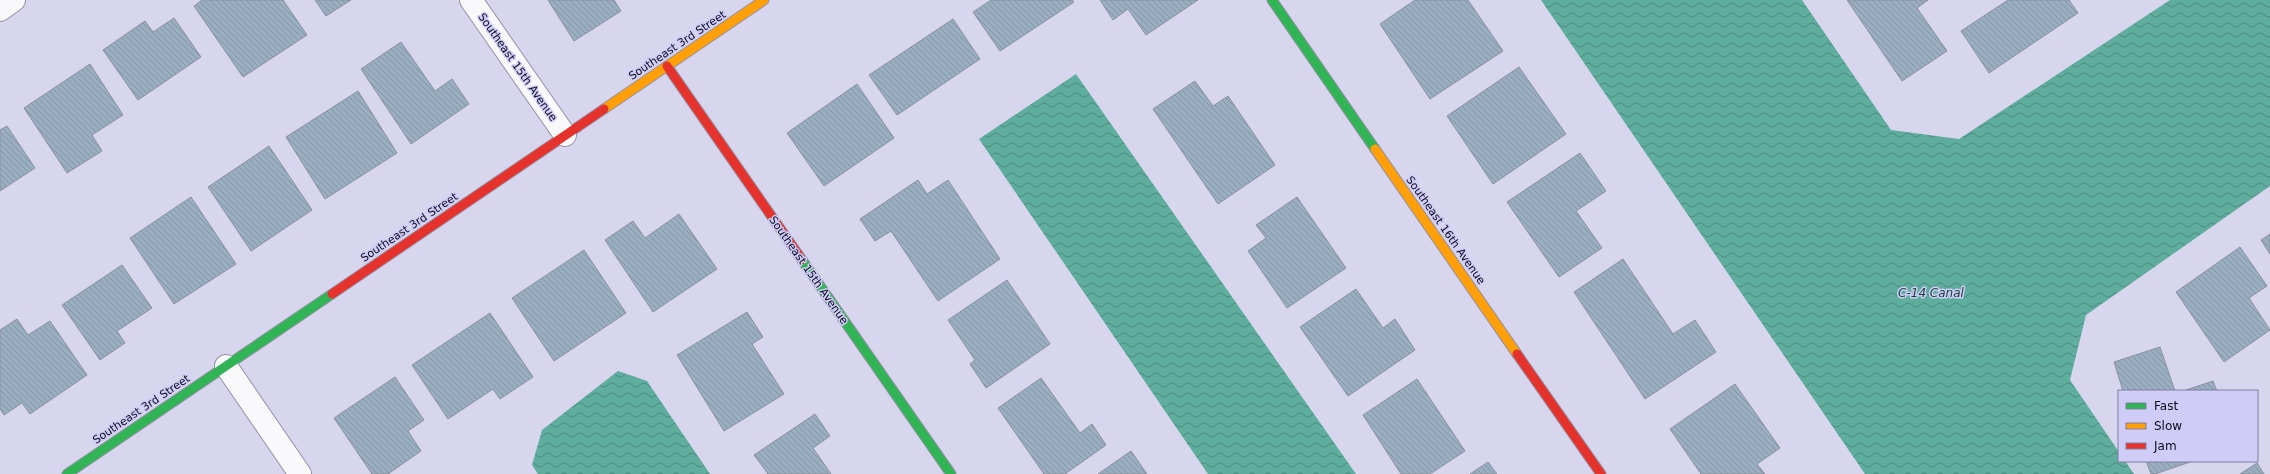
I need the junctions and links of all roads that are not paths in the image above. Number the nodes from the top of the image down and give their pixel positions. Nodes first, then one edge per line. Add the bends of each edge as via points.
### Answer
1 (14, 0) edge
2 (471, 0) edge
3 (764, 0) edge
4 (1272, 0) edge
5 (0, 10) edge
6 (667, 66) junction
7 (565, 135) junction
8 (226, 366) junction
9 (67, 474) edge
10 (300, 474) edge
11 (951, 474) edge
12 (1601, 474) edge

1 - 5 street
2 - 7 street, Southeast 15th Avenue
3 - 6 street, Southeast 3rd Street
4 - 12 street, Southeast 16th Avenue
6 - 7 street, Southeast 3rd Street
6 - 11 street, Southeast 15th Avenue
7 - 8 street, Southeast 3rd Street
8 - 9 street, Southeast 3rd Street
8 - 10 street

